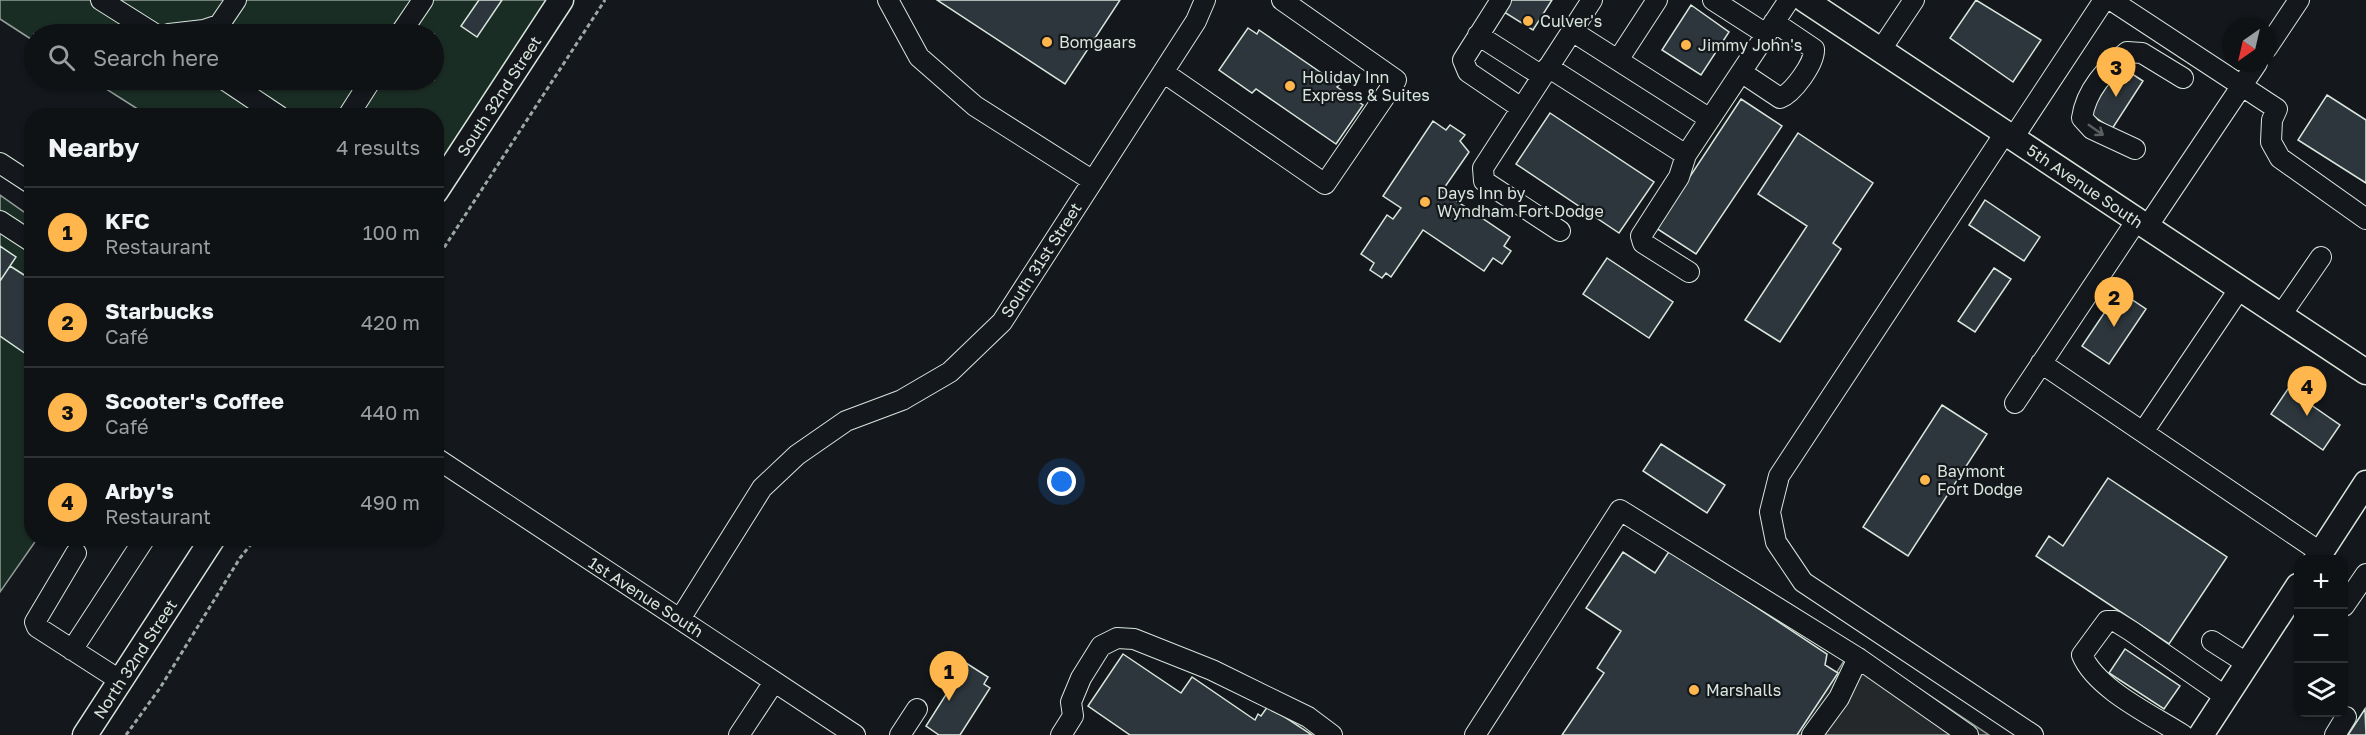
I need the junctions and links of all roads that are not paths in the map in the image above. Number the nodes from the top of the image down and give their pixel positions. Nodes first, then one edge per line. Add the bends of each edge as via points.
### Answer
1 (236, 0) edge
2 (423, 0) edge
3 (561, 0) edge
4 (888, 0) edge
5 (1205, 0) edge
6 (1282, 0) edge
7 (1501, 0) edge
8 (1592, 0) edge
9 (1657, 0) edge
10 (1713, 0) edge
11 (1789, 0) edge
12 (1805, 0) edge
13 (1914, 0) edge
14 (2104, 0) edge
15 (2111, 0) edge
16 (2299, 0) edge
17 (104, 1) edge
18 (140, 24) edge
19 (220, 24) edge
20 (407, 24) edge
21 (1770, 28) junction
22 (1572, 31) junction
23 (2276, 34) edge
24 (1478, 35) junction
25 (1880, 51) junction
26 (1618, 60) junction
27 (1545, 71) junction
28 (1163, 72) junction
29 (1741, 72) junction
30 (2251, 72) edge
31 (2182, 78) dead end
32 (2241, 86) junction
33 (240, 90) edge
34 (365, 90) edge
35 (267, 108) edge
36 (353, 108) edge
37 (1521, 108) junction
38 (1710, 119) junction
39 (2009, 135) junction
40 (2135, 149) dead end
41 (1686, 155) junction
42 (0, 163) edge
43 (24, 179) edge
44 (444, 179) edge
45 (1093, 181) junction
46 (2366, 219) edge
47 (0, 220) edge
48 (2142, 224) junction
49 (1560, 231) dead end
50 (24, 236) edge
51 (2321, 257) dead end
52 (1689, 272) dead end
53 (2240, 288) junction
54 (2281, 315) junction
55 (2041, 363) junction
56 (2366, 372) edge
57 (2015, 402) dead end
58 (2143, 432) junction
59 (444, 463) edge
60 (2366, 483) edge
61 (140, 546) edge
62 (208, 546) edge
63 (76, 553) dead end
64 (2317, 555) edge
65 (2319, 555) edge
66 (2366, 574) edge
67 (2294, 594) edge
68 (2348, 599) edge
69 (680, 619) junction
70 (2212, 641) dead end
71 (72, 650) junction
72 (1858, 658) junction
73 (2248, 664) junction
74 (121, 681) junction
75 (774, 682) junction
76 (2226, 698) junction
77 (917, 709) dead end
78 (2346, 717) dead end
79 (85, 735) edge
80 (740, 735) edge
81 (855, 735) edge
82 (900, 735) edge
83 (1061, 735) edge
84 (1332, 735) edge
85 (1475, 735) edge
86 (1812, 735) edge
87 (1968, 735) edge
88 (2033, 735) edge
89 (2183, 735) edge
90 (2201, 735) edge
91 (2335, 735) edge

1 - 19 street
2 - 20 street
3 - 44 main road, South 32nd Street
4 - 45 street via 919,57 975,106
5 - 28 street, South 31st Street
6 - 28 street via 1396,80 1325,184
7 - 24 street
8 - 22 street
9 - 26 street
10 - 21 street
11 - 21 street
12 - 25 main road, 5th Avenue South
13 - 25 street
14 - 39 street
15 - 32 street
16 - 23 street
17 - 18 street
21 - 29 street
21 - 29 street via 1814,49 1814,57 1789,95 1780,98
22 - 26 street
22 - 27 street
24 - 27 street
24 - 37 street via 1463,60 1468,72
25 - 39 main road, 5th Avenue South
26 - 38 street
27 - 37 street
27 - 41 street
28 - 45 street, South 31st Street
29 - 38 street
30 - 32 street
31 -> 40 street via 2142,52 2127,52 2096,83 2082,118 2101,134
32 - 46 street via 2277,109 2271,142 2280,158
32 - 48 street
33 - 35 street
34 - 36 street
37 - 49 street via 1483,168 1484,181
38 - 41 street
39 - 48 main road, 5th Avenue South
39 - 88 street via 1779,476 1770,512 1776,542 1803,582
41 - 52 street via 1679,177 1641,236 1643,243
42 - 43 street
45 - 69 street, South 31st Street via 1002,322 950,372 902,400 846,421 797,455 762,488
47 - 50 street
48 - 53 main road, 5th Avenue South
48 - 55 street
51 - 54 street
53 - 54 main road, 5th Avenue South
53 - 58 street
54 - 56 main road, 5th Avenue South
55 - 57 street
55 - 58 street
58 - 64 street
59 - 69 street, 1st Avenue South
60 - 65 main road
61 - 71 street
62 - 74 main road, North 32nd Street
63 - 71 street via 35,622
66 - 68 street
67 - 73 main road
69 - 75 street, 1st Avenue South
70 - 73 street
71 - 74 street
72 - 85 street via 1620,510
72 - 86 street via 1839,698
72 - 87 street
73 - 76 main road
74 - 79 main road, North 32nd Street
75 - 80 street
75 - 81 street, 1st Avenue South
76 - 89 street via 2131,631 2115,621 2107,621 2082,655 2085,664 2101,682
76 - 90 main road
77 - 82 street
78 - 91 street
83 - 84 street via 1073,717 1071,702 1081,678 1101,646 1117,638 1134,639 1212,670 1308,717

